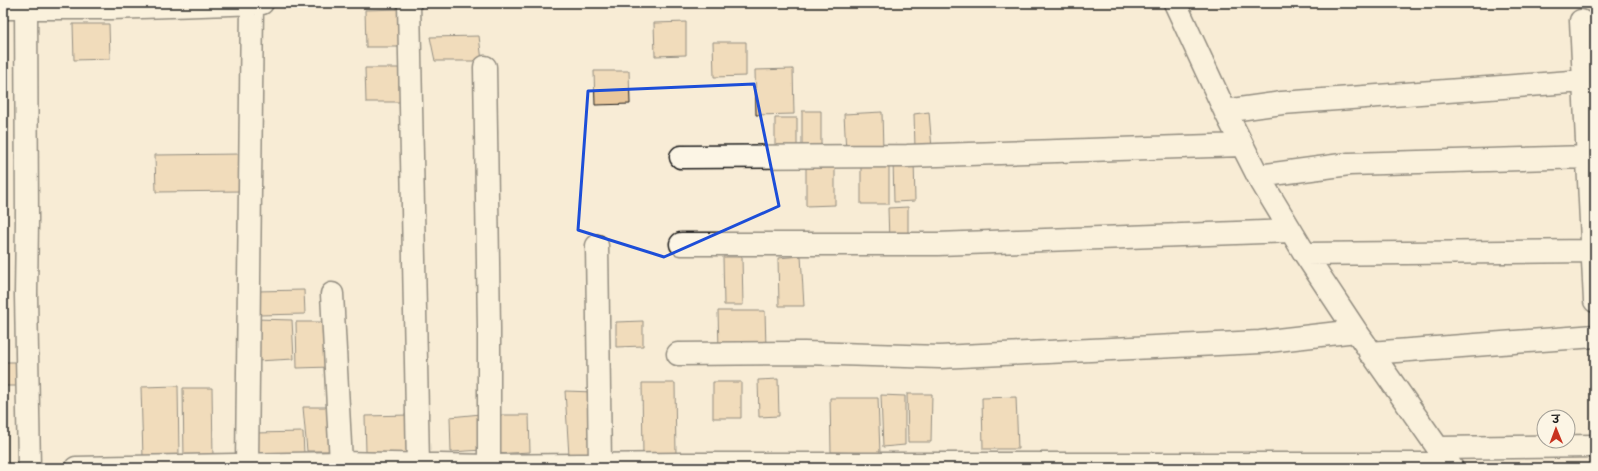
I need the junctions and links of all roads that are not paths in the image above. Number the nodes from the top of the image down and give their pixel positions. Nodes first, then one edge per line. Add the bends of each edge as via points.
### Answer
1 (409, 3) edge
2 (1175, 3) edge
3 (216, 4) edge
4 (257, 4) edge
5 (26, 5) edge
6 (111, 5) edge
7 (3, 8) edge
8 (1581, 20) dead end
9 (485, 67) dead end
10 (1584, 81) junction
11 (1225, 111) junction
12 (1242, 145) junction
13 (681, 157) dead end
14 (1587, 157) junction
15 (1258, 176) junction
16 (1291, 231) junction
17 (681, 244) dead end
18 (597, 246) dead end
19 (1592, 251) junction
20 (1305, 254) junction
21 (332, 294) dead end
22 (1595, 301) edge
23 (1356, 331) junction
24 (1595, 336) edge
25 (1370, 353) junction
26 (678, 354) dead end
27 (1595, 446) edge
28 (1447, 460) edge
29 (341, 463) junction
30 (418, 464) junction
31 (247, 465) junction
32 (600, 465) junction
33 (489, 466) junction
34 (929, 466) edge
35 (29, 468) edge
36 (76, 468) edge

1 - 30 street
2 - 11 street
3 - 4 street
3 - 6 street
4 - 31 street
5 - 6 street
5 - 7 street
5 - 35 street
8 - 10 street
9 - 33 street via 490,328
10 - 11 street via 1282,103
10 - 14 street
11 - 12 street
12 - 13 street via 907,156
12 - 15 street
14 - 15 street via 1349,164
14 - 19 street
15 - 16 street
16 - 17 street via 938,244
16 - 20 street
18 - 32 street
19 - 20 street
19 - 22 street
20 - 23 street
21 - 29 street
23 - 25 street
23 - 26 street via 1260,342 940,357 804,353
24 - 25 street
25 - 28 street
27 - 28 street
28 - 34 street
29 - 30 street
29 - 31 street
30 - 33 street
31 - 36 street
32 - 33 street
32 - 34 street

